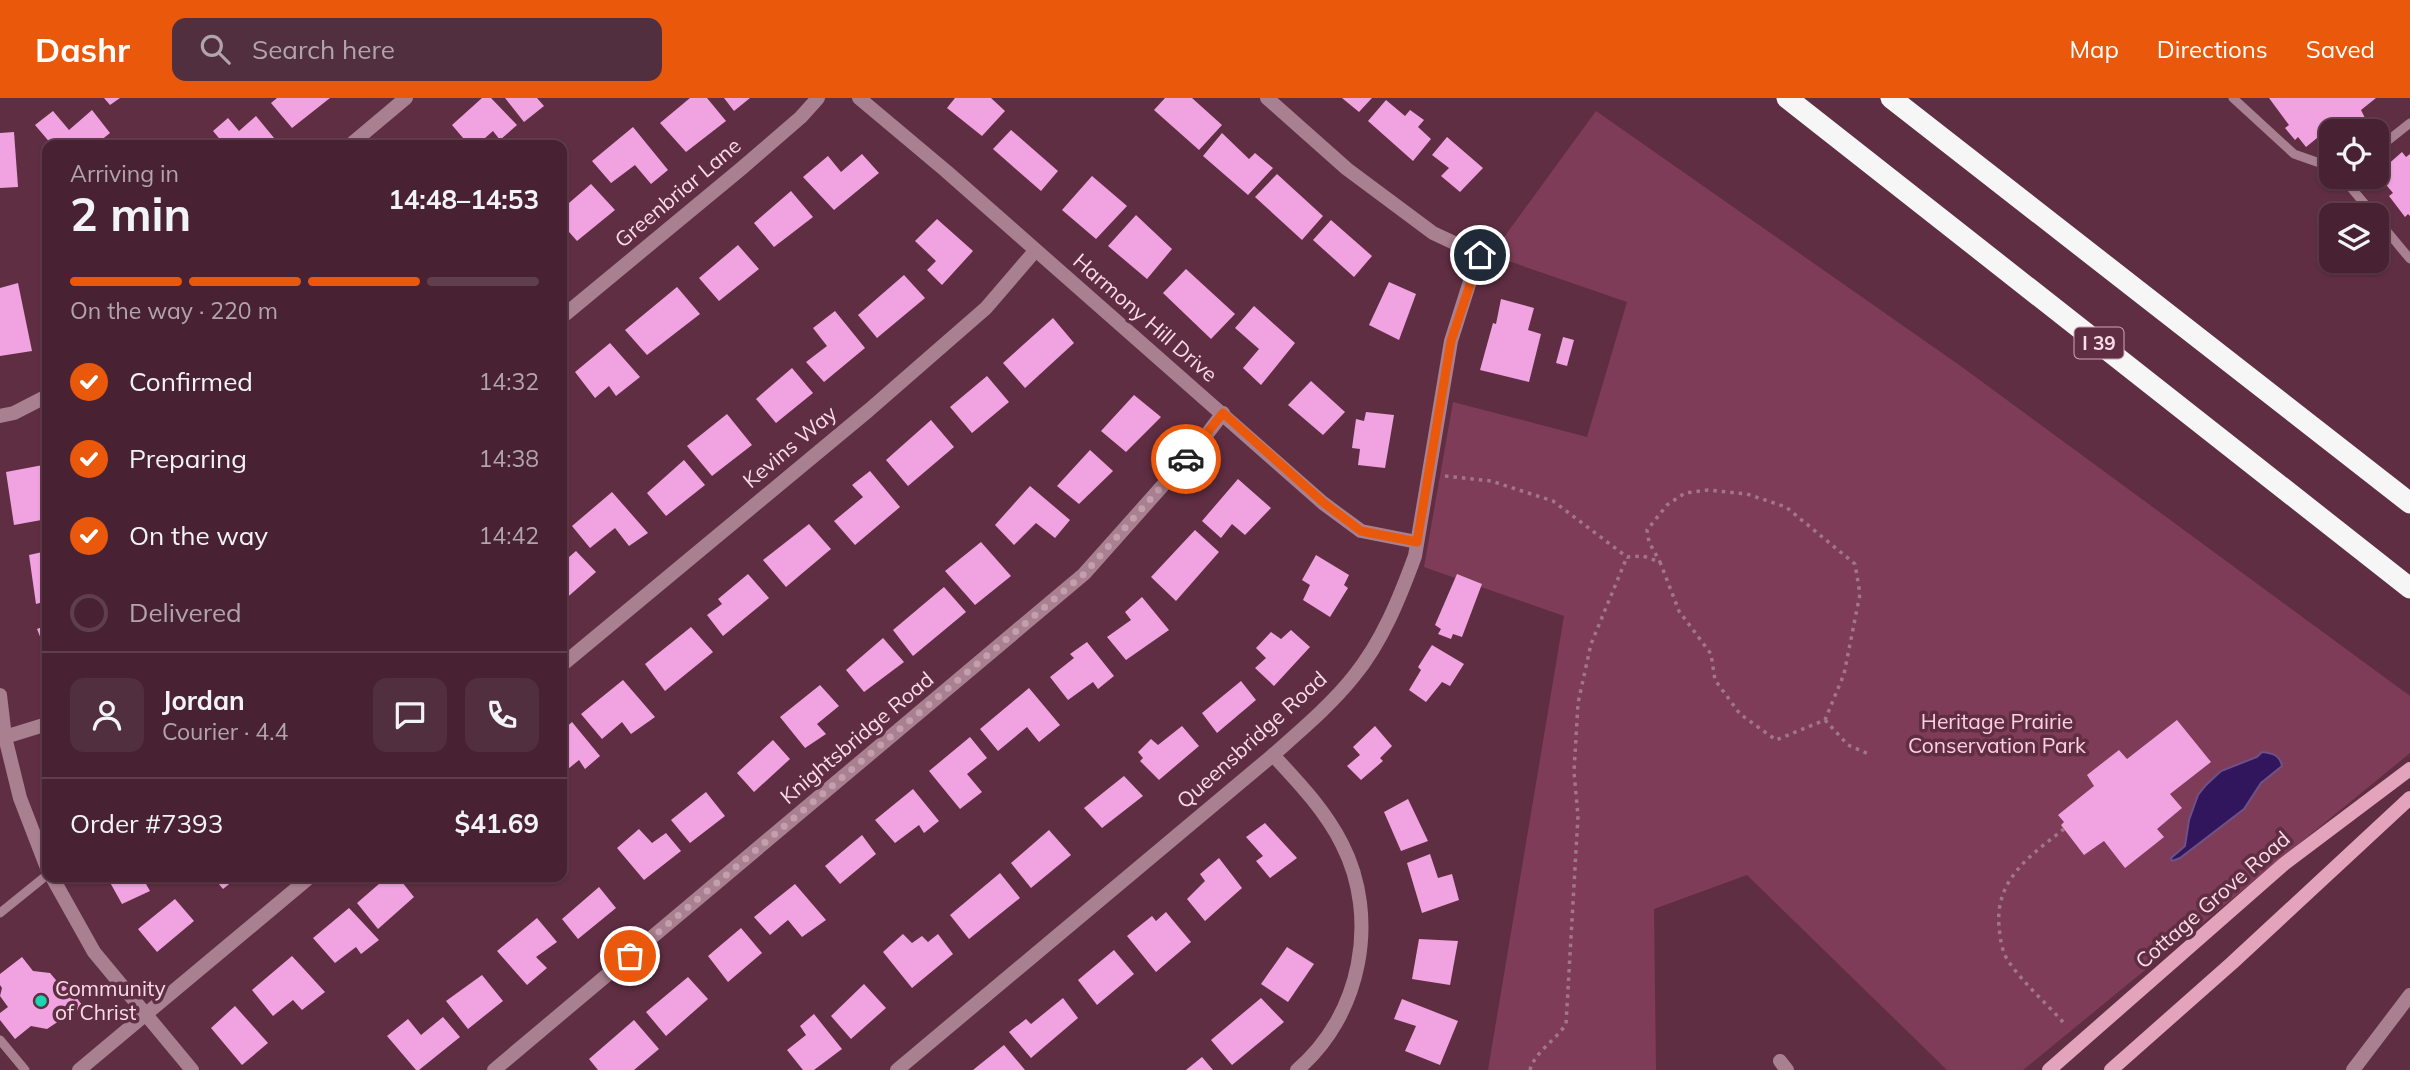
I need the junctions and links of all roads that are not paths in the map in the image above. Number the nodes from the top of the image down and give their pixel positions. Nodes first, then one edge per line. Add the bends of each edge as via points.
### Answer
1 (407, 98) edge
2 (818, 98) edge
3 (859, 98) edge
4 (1266, 98) edge
5 (1787, 98) edge
6 (1891, 98) edge
7 (2233, 98) edge
8 (2410, 123) edge
9 (356, 140) edge
10 (2389, 140) edge
11 (2319, 162) edge
12 (2353, 189) edge
13 (2364, 203) edge
14 (2389, 234) edge
15 (1035, 251) junction
16 (2410, 259) edge
17 (567, 313) edge
18 (42, 399) edge
19 (1223, 413) junction
20 (0, 416) edge
21 (2410, 503) edge
22 (1417, 542) junction
23 (2410, 588) edge
24 (567, 661) edge
25 (0, 695) edge
26 (42, 726) edge
27 (5, 737) junction
28 (1273, 755) junction
29 (2410, 769) edge
30 (2410, 798) edge
31 (42, 855) edge
32 (42, 882) edge
33 (53, 882) edge
34 (304, 882) edge
35 (0, 913) edge
36 (2410, 995) edge
37 (145, 1014) junction
38 (0, 1040) edge
39 (25, 1070) edge
40 (79, 1070) edge
41 (192, 1070) edge
42 (494, 1070) edge
43 (897, 1070) edge
44 (1297, 1070) edge
45 (2049, 1070) edge
46 (2111, 1070) edge
47 (2353, 1070) edge

1 - 9 street
2 - 17 street, Greenbriar Lane via 742,168
3 - 15 street, Harmony Hill Drive
4 - 22 street, Queensbridge Road via 1347,169 1433,233 1482,252 1451,341
5 - 23 highway, I 39
6 - 21 highway
7 - 11 lane via 2294,153
8 - 10 lane
12 - 13 lane
14 - 16 lane
15 - 19 street, Harmony Hill Drive
15 - 24 street, Kevins Way via 986,308
18 - 20 street
19 - 22 street, Harmony Hill Drive via 1361,531
19 - 42 street, Knightsbridge Road via 1084,574
22 - 28 street, Queensbridge Road via 1403,588 1355,675
25 - 27 street
26 - 27 street
27 - 31 street via 20,798
28 - 43 street, Queensbridge Road
28 - 44 street via 1308,793 1343,845 1362,906 1354,982 1337,1022
29 - 45 main road, Cottage Grove Road via 2284,864
30 - 46 main road
32 - 35 lane
33 - 37 street via 94,952
34 - 37 street
36 - 47 street
37 - 40 street
37 - 41 street
38 - 39 lane

